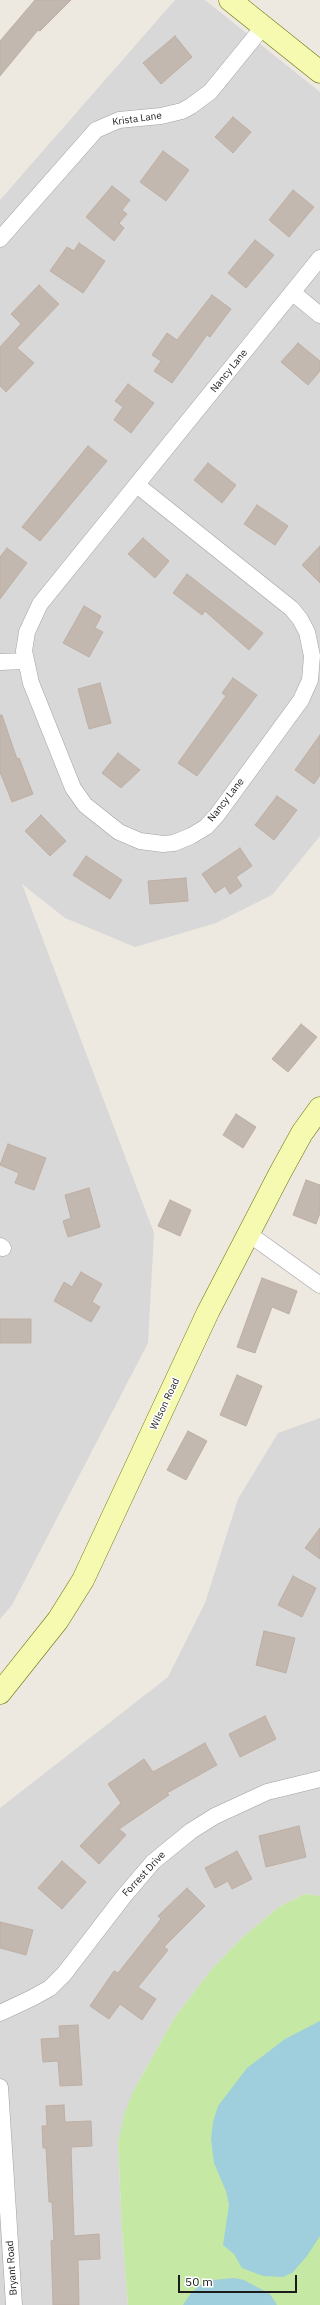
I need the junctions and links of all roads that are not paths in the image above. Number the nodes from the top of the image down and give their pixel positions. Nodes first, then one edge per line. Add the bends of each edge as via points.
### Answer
1 (230, 0) edge
2 (263, 26) junction
3 (320, 72) edge
4 (0, 239) edge
5 (320, 258) edge
6 (292, 292) junction
7 (320, 315) edge
8 (137, 485) junction
9 (25, 661) junction
10 (0, 662) edge
11 (320, 1108) edge
12 (249, 1234) junction
13 (320, 1284) edge
14 (0, 1693) edge
15 (320, 1779) edge
16 (0, 2013) edge
17 (0, 2087) edge
18 (5, 2239) edge
19 (14, 2305) edge

1 - 2 street
2 - 3 street
2 - 4 street, Krista Lane via 201,100 177,112 119,120 96,130
5 - 6 street, Nancy Lane
6 - 7 street
6 - 8 street, Nancy Lane
8 - 9 street, Nancy Lane via 35,612 27,632
8 - 9 street, Nancy Lane via 286,604 300,619 307,632 312,656 310,680 301,700 206,827 192,836 174,842 152,843 129,837 109,826 85,805 73,788 31,683
9 - 10 street
11 - 12 street, Wilson Road via 302,1133
12 - 13 street
12 - 14 street, Wilson Road via 208,1312 83,1580 58,1620
15 - 16 street, Forrest Drive via 267,1792 226,1810 191,1831 153,1862 50,1988
17 - 18 street, Bryant Road
18 - 19 street, Bryant Road

